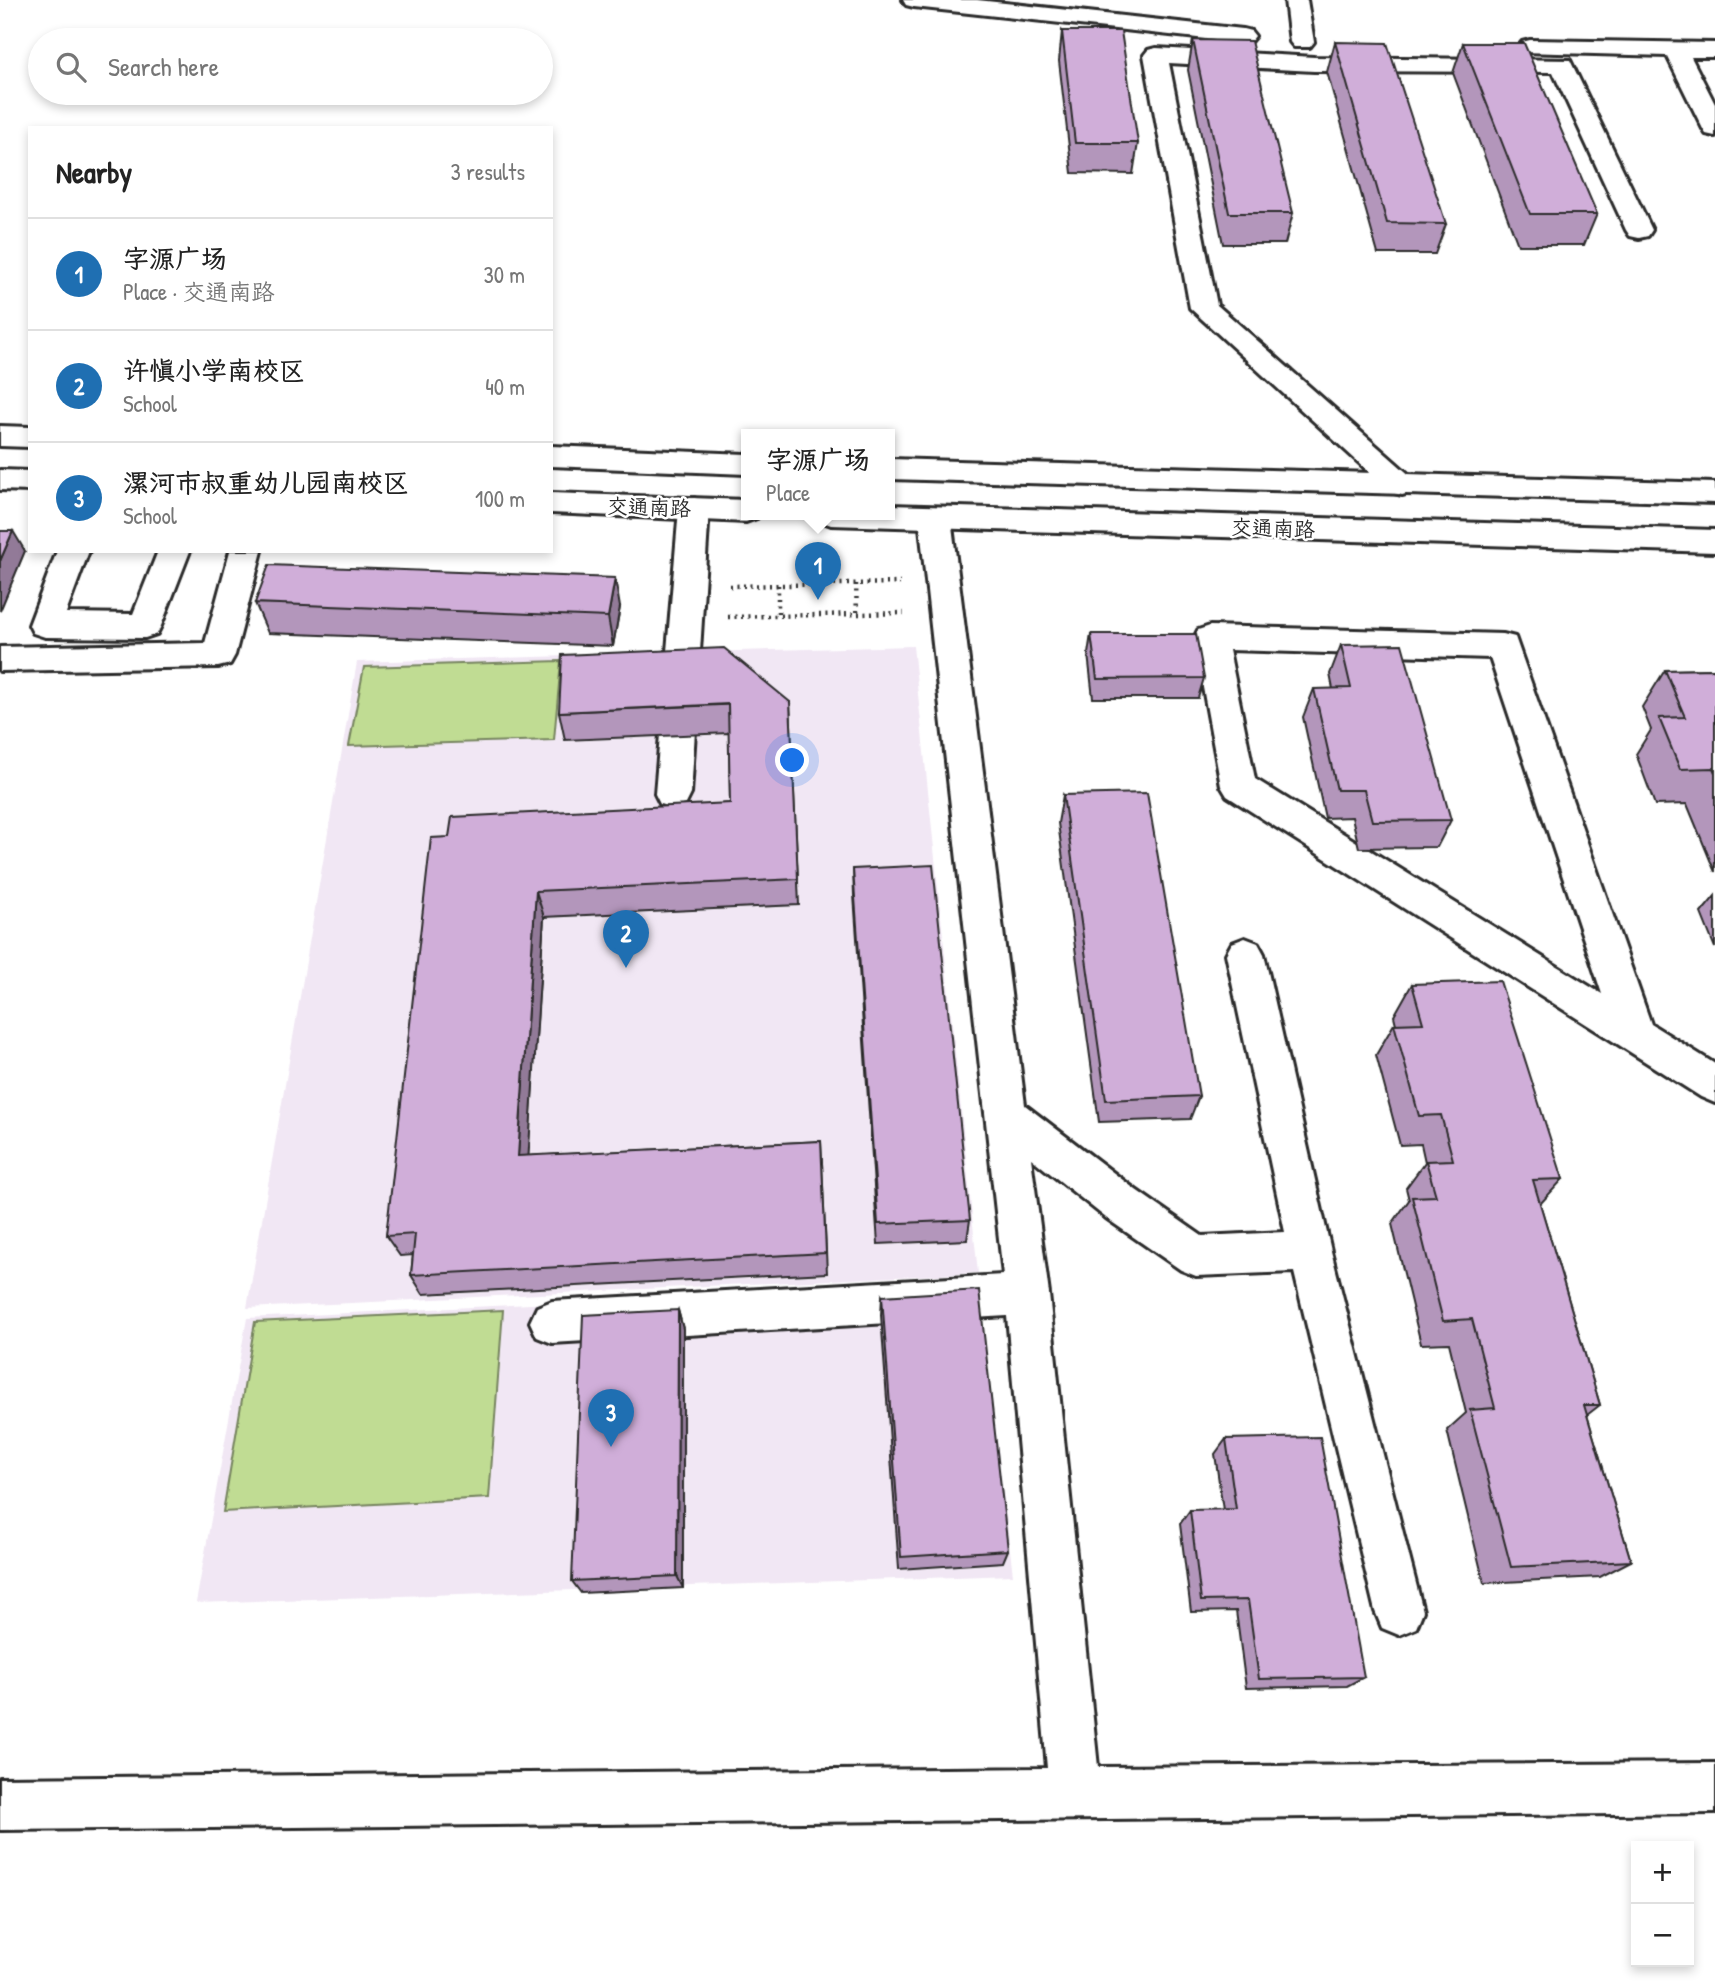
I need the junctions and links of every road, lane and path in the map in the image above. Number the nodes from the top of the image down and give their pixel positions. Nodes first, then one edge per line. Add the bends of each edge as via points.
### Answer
1 (914, 0) edge
2 (1296, 0) edge
3 (1302, 42) junction
4 (1676, 50) junction
5 (1715, 50) edge
6 (1715, 129) edge
7 (1639, 230) dead end
8 (0, 436) edge
9 (28, 438) edge
10 (553, 456) edge
11 (628, 459) junction
12 (741, 464) edge
13 (895, 469) edge
14 (0, 480) edge
15 (28, 481) edge
16 (1402, 485) junction
17 (1715, 493) edge
18 (553, 503) edge
19 (620, 506) junction
20 (694, 509) junction
21 (741, 511) edge
22 (895, 516) edge
23 (936, 518) junction
24 (1715, 541) edge
25 (72, 553) edge
26 (173, 553) edge
27 (245, 553) edge
28 (856, 584) junction
29 (778, 585) junction
30 (945, 597) junction
31 (687, 603) junction
32 (857, 614) junction
33 (778, 616) junction
34 (0, 659) edge
35 (673, 794) dead end
36 (1245, 954) dead end
37 (1635, 1034) junction
38 (1715, 1085) edge
39 (1006, 1114) junction
40 (1310, 1251) junction
41 (1027, 1294) junction
42 (552, 1322) dead end
43 (1399, 1611) dead end
44 (1715, 1788) edge
45 (1075, 1793) junction
46 (0, 1804) edge

1 - 3 street
2 - 3 street
3 - 4 street
4 - 5 street
4 - 6 street
7 - 16 street via 1562,65 1314,64 1156,55 1204,307
8 - 9 street
10 - 11 street
11 - 12 street
11 - 19 street
13 - 16 street
14 - 15 street
16 - 17 street
18 - 19 street, 交通南路
19 - 20 street, 交通南路
20 - 21 street, 交通南路
20 - 31 street
22 - 23 street, 交通南路
23 - 24 street, 交通南路
23 - 30 street
25 - 26 street via 45,625 145,626
27 - 34 street via 218,656
28 - 29 path
28 - 30 path
28 - 32 path
29 - 31 path
29 - 33 path
30 - 32 path
30 - 39 street
31 - 33 path
31 - 35 street
32 - 33 path
36 - 40 street
37 - 37 street via 1238,786 1210,638 1503,646
37 - 38 street
39 - 40 street via 1196,1256
39 - 41 street
40 - 43 street
41 - 42 street
41 - 45 street
44 - 45 street
45 - 46 street

